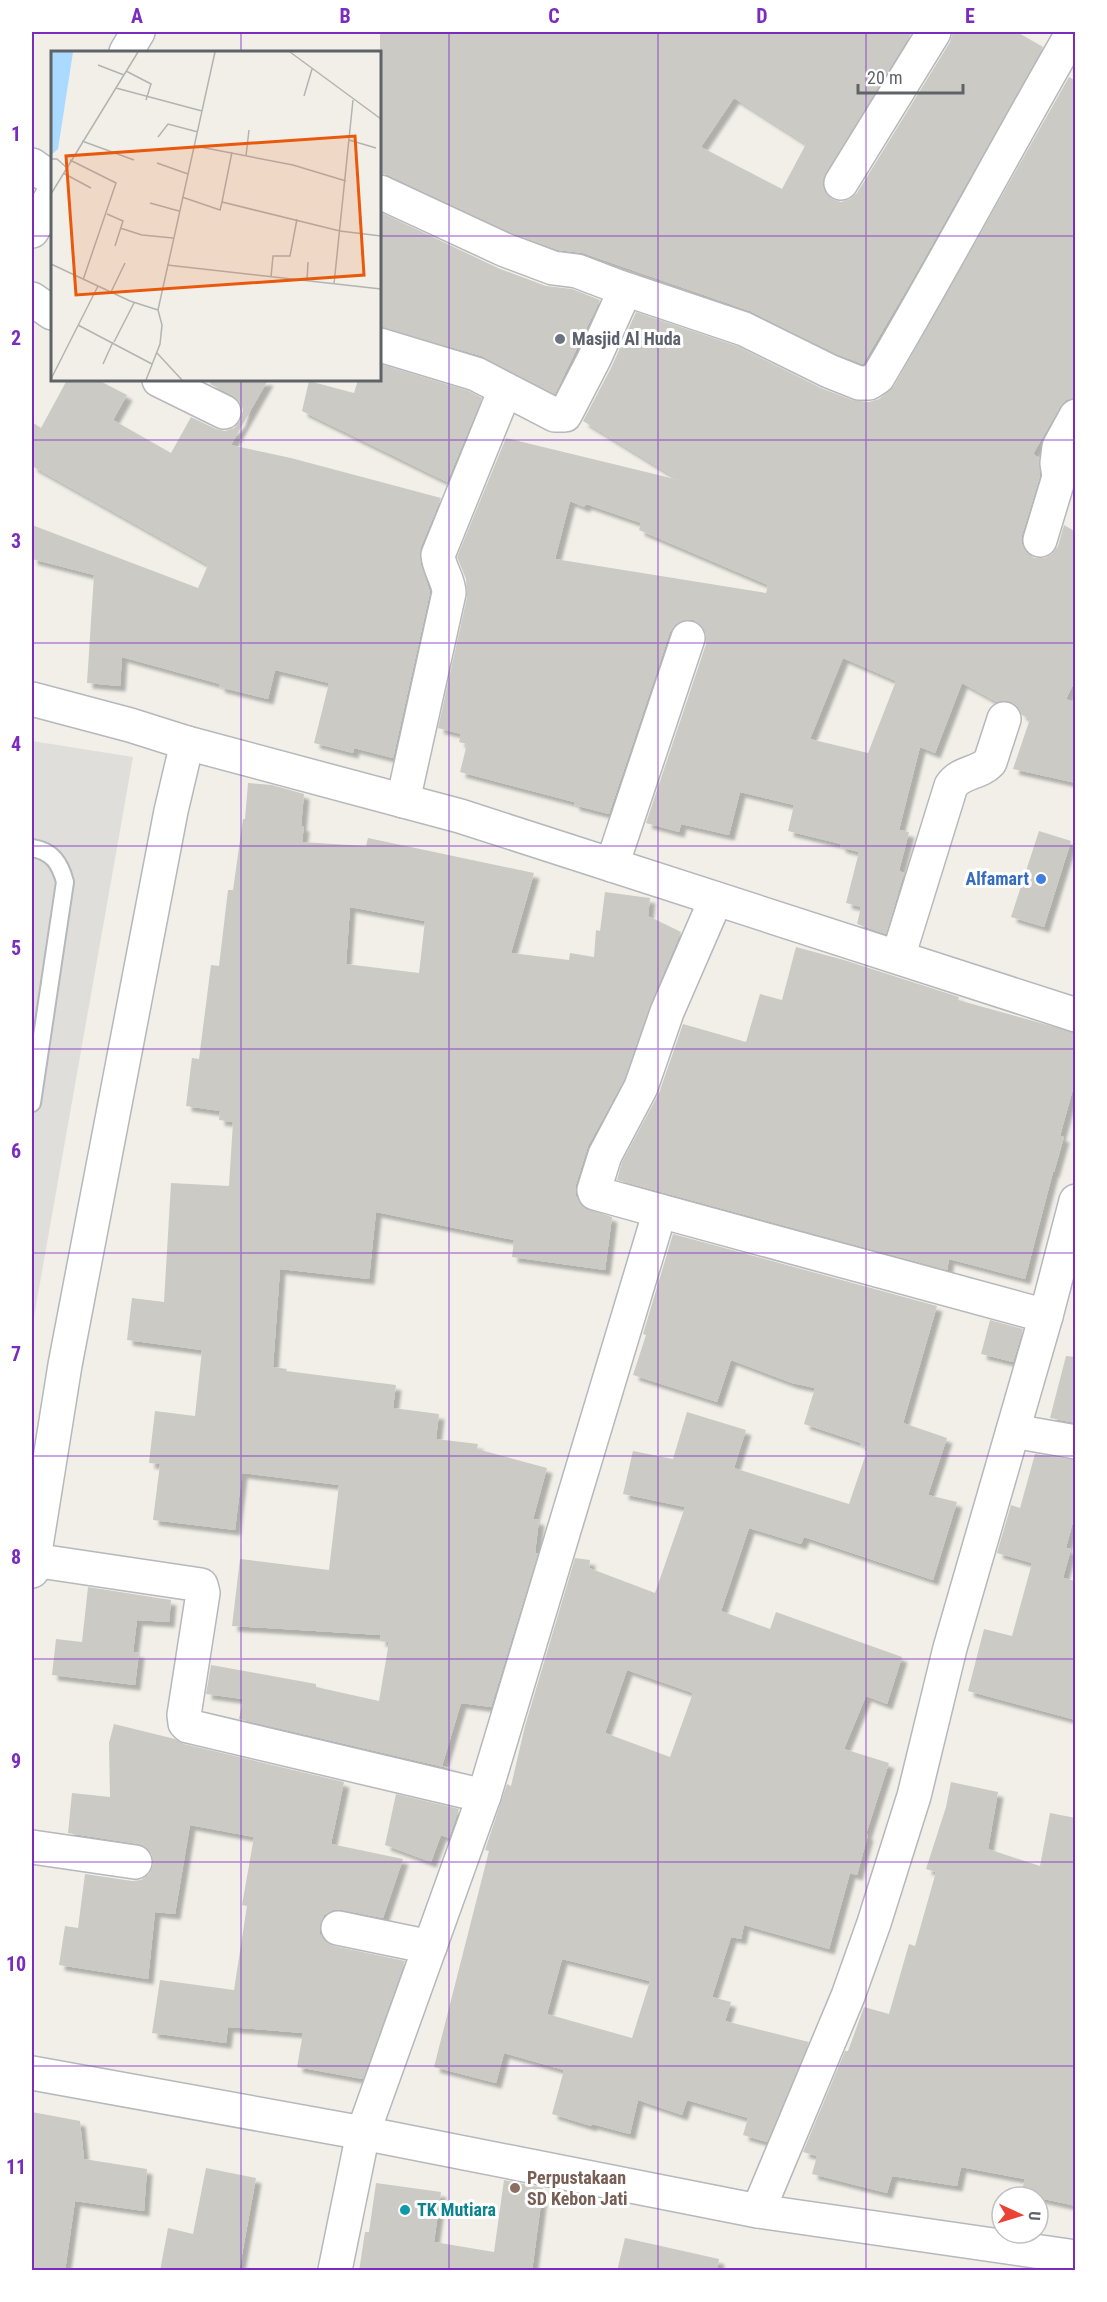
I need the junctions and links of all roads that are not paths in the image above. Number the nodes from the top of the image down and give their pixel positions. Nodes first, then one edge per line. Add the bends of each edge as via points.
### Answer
1 (138, 32) edge
2 (934, 32) edge
3 (1073, 32) edge
4 (127, 51) edge
5 (32, 165) edge
6 (51, 177) edge
7 (841, 183) dead end
8 (381, 192) edge
9 (51, 198) edge
10 (32, 231) edge
11 (625, 290) junction
12 (32, 299) edge
13 (51, 312) edge
14 (381, 345) edge
15 (161, 381) edge
16 (505, 390) junction
17 (224, 412) dead end
18 (1076, 416) edge
19 (1040, 540) dead end
20 (688, 638) dead end
21 (32, 699) edge
22 (1004, 718) dead end
23 (187, 743) junction
24 (403, 801) junction
25 (32, 848) edge
26 (612, 865) junction
27 (716, 899) junction
28 (898, 957) junction
29 (1076, 1015) edge
30 (32, 1103) edge
31 (1076, 1201) edge
32 (660, 1211) junction
33 (1046, 1316) junction
34 (1013, 1431) junction
35 (1076, 1442) edge
36 (32, 1565) edge
37 (484, 1796) junction
38 (32, 1847) edge
39 (135, 1862) dead end
40 (338, 1928) dead end
41 (430, 1947) junction
42 (32, 2073) edge
43 (363, 2133) junction
44 (758, 2211) junction
45 (1076, 2257) edge
46 (1076, 2263) edge
47 (335, 2271) edge
48 (1073, 2271) edge

1 - 4 street
2 - 7 street
3 - 11 street via 878,378 869,383 859,382 744,329
5 - 6 street
8 - 11 street via 505,250 553,268 577,270
9 - 10 street
11 - 16 street via 565,415 555,415
12 - 13 street
14 - 16 street via 476,374
15 - 17 street
16 - 24 street via 438,555 449,593
18 - 19 street via 1059,447 1059,477
20 - 26 street
21 - 23 street
22 - 28 street via 990,762 959,776 951,786
23 - 24 street
23 - 36 street via 65,1365
24 - 26 street
25 - 30 lane via 54,856 65,882
26 - 27 street
27 - 28 street
27 - 32 street via 667,1012 641,1087 605,1155 594,1190
28 - 29 street
31 - 33 street
32 - 33 street
32 - 37 street
33 - 34 street
34 - 35 street
34 - 44 street via 950,1648 914,1796 874,1923 848,1996
36 - 37 street via 201,1585 203,1593 184,1715 188,1726
37 - 41 street
38 - 39 street
40 - 41 street
41 - 43 street
42 - 43 street
43 - 44 street
43 - 47 street
44 - 45 street
46 - 48 street

